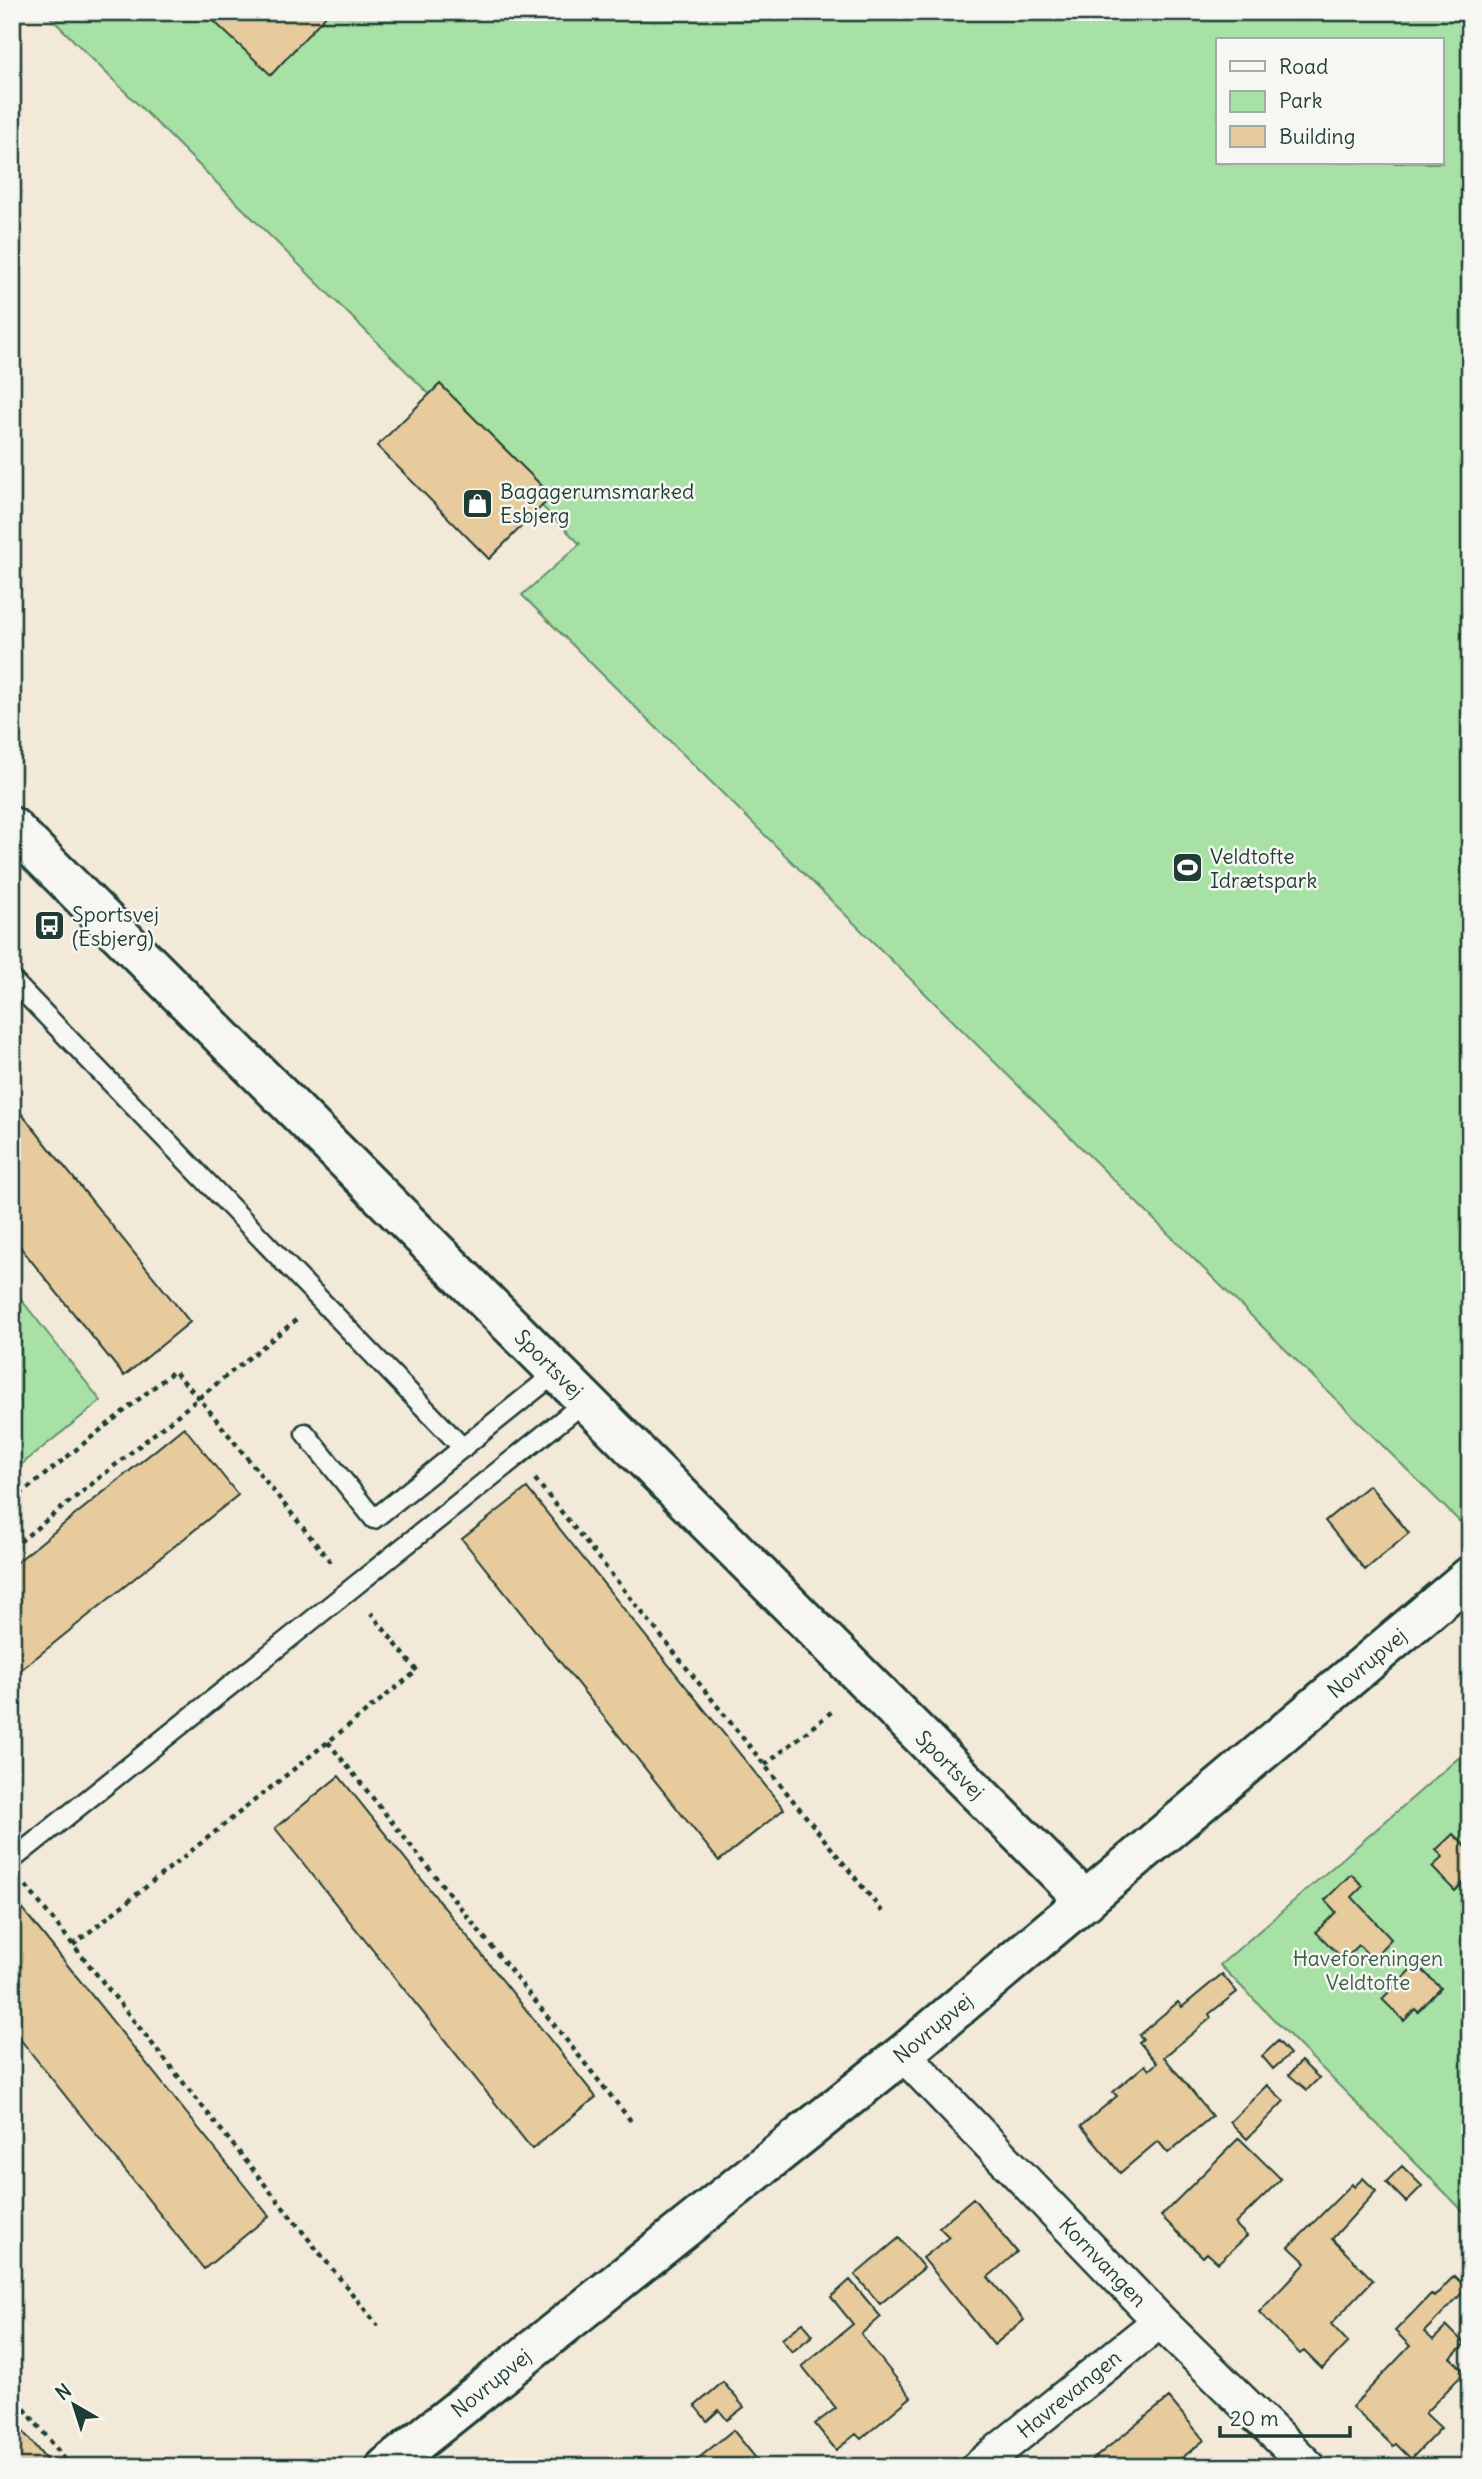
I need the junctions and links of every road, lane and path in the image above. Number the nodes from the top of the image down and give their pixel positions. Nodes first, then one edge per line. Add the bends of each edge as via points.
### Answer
1 (12, 827) edge
2 (12, 980) edge
3 (321, 1300) junction
4 (174, 1371) dead end
5 (557, 1372) junction
6 (586, 1401) junction
7 (305, 1433) dead end
8 (463, 1448) junction
9 (517, 1457) junction
10 (12, 1501) edge
11 (12, 1548) edge
12 (1470, 1576) edge
13 (867, 1682) junction
14 (327, 1742) dead end
15 (765, 1765) junction
16 (12, 1860) edge
17 (20, 1878) dead end
18 (1086, 1901) junction
19 (885, 1915) dead end
20 (903, 2054) junction
21 (631, 2121) dead end
22 (1160, 2321) junction
23 (378, 2326) dead end
24 (12, 2393) edge
25 (71, 2467) edge
26 (386, 2467) edge
27 (978, 2467) edge
28 (1309, 2467) edge

1 - 5 street, Sportsvej
2 - 3 lane
3 - 8 lane
3 - 11 path
4 - 10 path
5 - 6 street, Sportsvej
5 - 8 lane
6 - 9 lane
6 - 13 street, Sportsvej
7 - 8 lane via 374,1519
9 - 15 path
9 - 16 lane
12 - 18 street, Novrupvej
13 - 15 path
13 - 18 street, Sportsvej
14 - 21 path
15 - 19 path
17 - 23 path
18 - 20 street, Novrupvej
20 - 22 street, Kornvangen
20 - 26 street, Novrupvej
22 - 27 street, Havrevangen
22 - 28 street, Kornvangen
24 - 25 path

